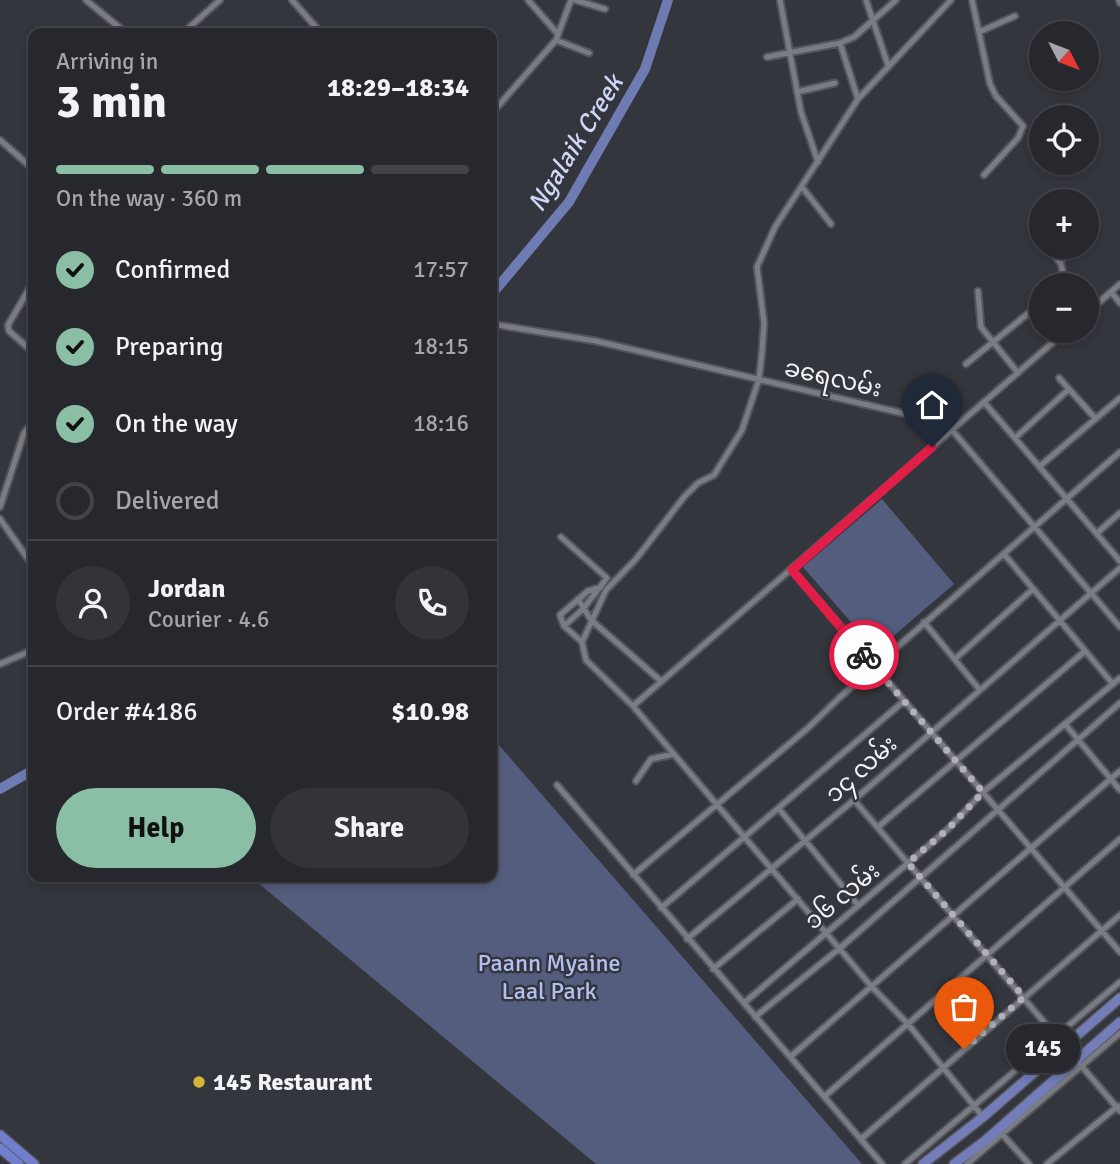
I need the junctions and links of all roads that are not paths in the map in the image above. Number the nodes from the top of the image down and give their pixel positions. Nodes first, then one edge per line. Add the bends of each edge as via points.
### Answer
1 (86, 0) edge
2 (220, 0) edge
3 (292, 0) edge
4 (528, 0) edge
5 (573, 0) edge
6 (780, 0) edge
7 (866, 0) edge
8 (896, 0) edge
9 (951, 0) edge
10 (972, 0) edge
11 (605, 9) dead end
12 (1015, 16) dead end
13 (873, 22) junction
14 (118, 28) edge
15 (189, 28) edge
16 (317, 28) edge
17 (979, 32) junction
18 (557, 37) junction
19 (840, 43) junction
20 (791, 52) junction
21 (589, 53) dead end
22 (767, 57) dead end
23 (888, 65) junction
24 (835, 83) dead end
25 (797, 92) junction
26 (858, 99) junction
27 (497, 107) edge
28 (0, 140) edge
29 (818, 162) junction
30 (28, 165) edge
31 (984, 175) dead end
32 (802, 187) junction
33 (831, 225) dead end
34 (1058, 259) edge
35 (1062, 259) edge
36 (1060, 262) junction
37 (1061, 273) edge
38 (1120, 284) edge
39 (28, 291) edge
40 (978, 291) dead end
41 (1111, 292) junction
42 (1099, 302) edge
43 (1120, 303) edge
44 (1029, 313) edge
45 (497, 325) edge
46 (993, 342) junction
47 (1052, 343) edge
48 (28, 348) edge
49 (966, 364) dead end
50 (1018, 373) junction
51 (1059, 378) dead end
52 (759, 379) junction
53 (1069, 389) junction
54 (1120, 398) edge
55 (984, 402) junction
56 (1096, 419) junction
57 (28, 430) edge
58 (952, 430) junction
59 (1015, 438) junction
60 (1120, 453) edge
61 (1040, 466) junction
62 (1068, 499) junction
63 (0, 507) edge
64 (1120, 513) edge
65 (0, 519) edge
66 (1035, 528) junction
67 (1097, 533) junction
68 (561, 537) dead end
69 (1004, 554) junction
70 (28, 559) edge
71 (1120, 561) edge
72 (1120, 568) edge
73 (792, 570) junction
74 (604, 589) junction
75 (1033, 589) junction
76 (1091, 592) junction
77 (578, 599) junction
78 (583, 609) junction
79 (591, 620) junction
80 (1059, 620) junction
81 (924, 622) junction
82 (564, 626) junction
83 (1120, 627) edge
84 (582, 642) junction
85 (1085, 651) junction
86 (28, 652) edge
87 (955, 659) junction
88 (0, 664) edge
89 (874, 667) junction
90 (1120, 678) edge
91 (661, 681) junction
92 (1113, 684) junction
93 (979, 689) junction
94 (904, 701) junction
95 (1120, 703) edge
96 (632, 705) junction
97 (1065, 724) junction
98 (930, 731) junction
99 (1078, 739) junction
100 (674, 754) junction
101 (956, 761) junction
102 (1120, 771) edge
103 (1111, 779) junction
104 (636, 781) dead end
105 (556, 785) dead end
106 (1120, 790) edge
107 (983, 792) junction
108 (854, 800) junction
109 (718, 804) junction
110 (998, 809) junction
111 (780, 810) junction
112 (878, 827) junction
113 (746, 837) junction
114 (1120, 839) edge
115 (804, 841) junction
116 (1030, 847) junction
117 (908, 863) junction
118 (772, 867) junction
119 (633, 875) junction
120 (920, 878) junction
121 (1064, 887) junction
122 (798, 899) junction
123 (858, 905) junction
124 (661, 908) junction
125 (1120, 915) edge
126 (953, 917) junction
127 (1101, 930) junction
128 (827, 932) junction
129 (687, 939) junction
130 (840, 948) junction
131 (1120, 952) edge
132 (988, 956) junction
133 (713, 969) junction
134 (1120, 982) edge
135 (872, 987) junction
136 (1024, 997) junction
137 (1120, 998) edge
138 (744, 1003) junction
139 (755, 1017) junction
140 (1120, 1022) edge
141 (908, 1024) junction
142 (1120, 1033) edge
143 (1057, 1035) junction
144 (1066, 1045) junction
145 (790, 1057) junction
146 (1081, 1062) junction
147 (944, 1066) junction
148 (825, 1096) junction
149 (974, 1105) junction
150 (1119, 1107) edge
151 (983, 1117) junction
152 (1000, 1132) junction
153 (0, 1135) edge
154 (861, 1139) junction
155 (0, 1148) edge
156 (19, 1164) edge
157 (34, 1164) edge
158 (882, 1164) edge
159 (905, 1164) edge
160 (923, 1164) edge
161 (954, 1164) edge
162 (967, 1164) edge
163 (1029, 1164) edge
164 (1046, 1164) edge

1 - 14 street
2 - 15 street
3 - 16 street
4 - 18 street
5 - 11 street
5 - 18 street
6 - 20 street
7 - 13 street
8 - 13 street
9 - 23 street
10 - 17 street
12 - 17 street
13 - 19 street
13 - 23 street
17 - 31 street via 990,84 1023,126 1018,138
18 - 21 street
18 - 27 street
19 - 20 street
19 - 26 street
20 - 22 street
20 - 25 street
23 - 26 street
24 - 25 street
25 - 29 street
26 - 29 street
28 - 30 street
29 - 32 street
32 - 33 street
32 - 52 street via 764,246 757,267 764,323
34 - 36 street
35 - 36 street
36 - 37 street
38 - 41 street
39 - 48 street via 8,325
40 - 46 street via 981,327
41 - 42 street
41 - 43 street
44 - 46 street
45 - 52 street, ခရေလမ်း via 596,341
46 - 49 street
46 - 50 street
47 - 50 street
50 - 55 street
51 - 53 street
52 - 58 street, ခရေလမ်း via 933,419
52 - 74 street via 743,430 714,475 684,497 636,559
53 - 56 street
53 - 59 street
54 - 56 street
55 - 58 street
55 - 59 street
56 - 61 street
57 - 63 street
58 - 66 street, ခရေလမ်း
58 - 73 street
59 - 61 street
60 - 62 street
61 - 62 street
62 - 66 street
62 - 67 street
64 - 67 street
65 - 70 street
66 - 69 street
66 - 76 street, ခရေလမ်း
67 - 71 street
68 - 74 street via 606,576
69 - 75 street
69 - 81 street
72 - 76 street, ၁၄ လမ်း
73 - 89 street
73 - 91 street
74 - 77 street
74 - 78 street
74 - 79 street
75 - 80 street
75 - 87 street
76 - 80 street, ၁၄ လမ်း
76 - 83 street, ခရေလမ်း
77 - 78 street
77 - 82 street via 560,615
78 - 79 street
78 - 82 street
79 - 84 street
79 - 91 street
80 - 85 street
80 - 93 street, ၁၄ လမ်း
81 - 87 street
81 - 89 street
82 - 84 street
84 - 96 street via 586,660
85 - 92 street
85 - 101 street
86 - 88 street
87 - 93 street
89 - 94 street
89 - 109 street
90 - 92 street, ၁၆ လမ်း
91 - 96 street
92 - 97 street, ၁၆ လမ်း
93 - 98 street, ၁၄ လမ်း
94 - 98 street
94 - 111 street
95 - 99 street
96 - 100 street
97 - 99 street
97 - 107 street, ၁၆ လမ်း
98 - 101 street
98 - 108 street, ၁၄ လမ်း
99 - 103 street
99 - 110 street
100 - 104 street via 651,759
100 - 109 street
101 - 107 street
101 - 112 street
102 - 103 street
103 - 106 street
103 - 116 street
105 - 119 street
107 - 110 street
107 - 117 street, ၁၆ လမ်း
108 - 112 street
108 - 115 street, ၁၄ လမ်း
109 - 113 street
109 - 119 street
110 - 116 street
110 - 120 street
111 - 113 street
111 - 115 street
112 - 117 street
113 - 118 street
113 - 124 street
114 - 121 street
115 - 118 street, ၁၄ လမ်း
115 - 123 street
116 - 121 street
116 - 126 street
117 - 120 street
117 - 123 street, ၁၆ လမ်း
118 - 122 street
118 - 129 street, ၁၄ လမ်း
119 - 124 street
120 - 126 street
120 - 130 street
121 - 127 street
121 - 132 street
122 - 128 street
122 - 133 street
123 - 128 street, ၁၆ လမ်း
124 - 129 street
125 - 127 street
126 - 132 street
126 - 135 street
127 - 131 street
127 - 136 street
128 - 130 street
128 - 138 street, ၁၆ လမ်း
129 - 133 street
130 - 135 street
130 - 139 street
132 - 136 street
132 - 141 street
133 - 138 street
134 - 143 street
135 - 141 street
135 - 145 street
136 - 143 street
136 - 147 street
137 - 144 main road
138 - 139 street
139 - 145 street
140 - 146 main road
141 - 147 street
141 - 148 street
142 - 146 street
143 - 144 street
143 - 149 street
144 - 146 street
144 - 151 main road
145 - 148 street
146 - 150 street
146 - 152 main road
147 - 149 street
147 - 154 street
148 - 154 street
149 - 151 street
149 - 159 street
150 - 164 street
151 - 160 main road
152 - 161 main road
152 - 162 street
152 - 163 street
153 - 157 highway
154 - 158 street
155 - 156 highway

